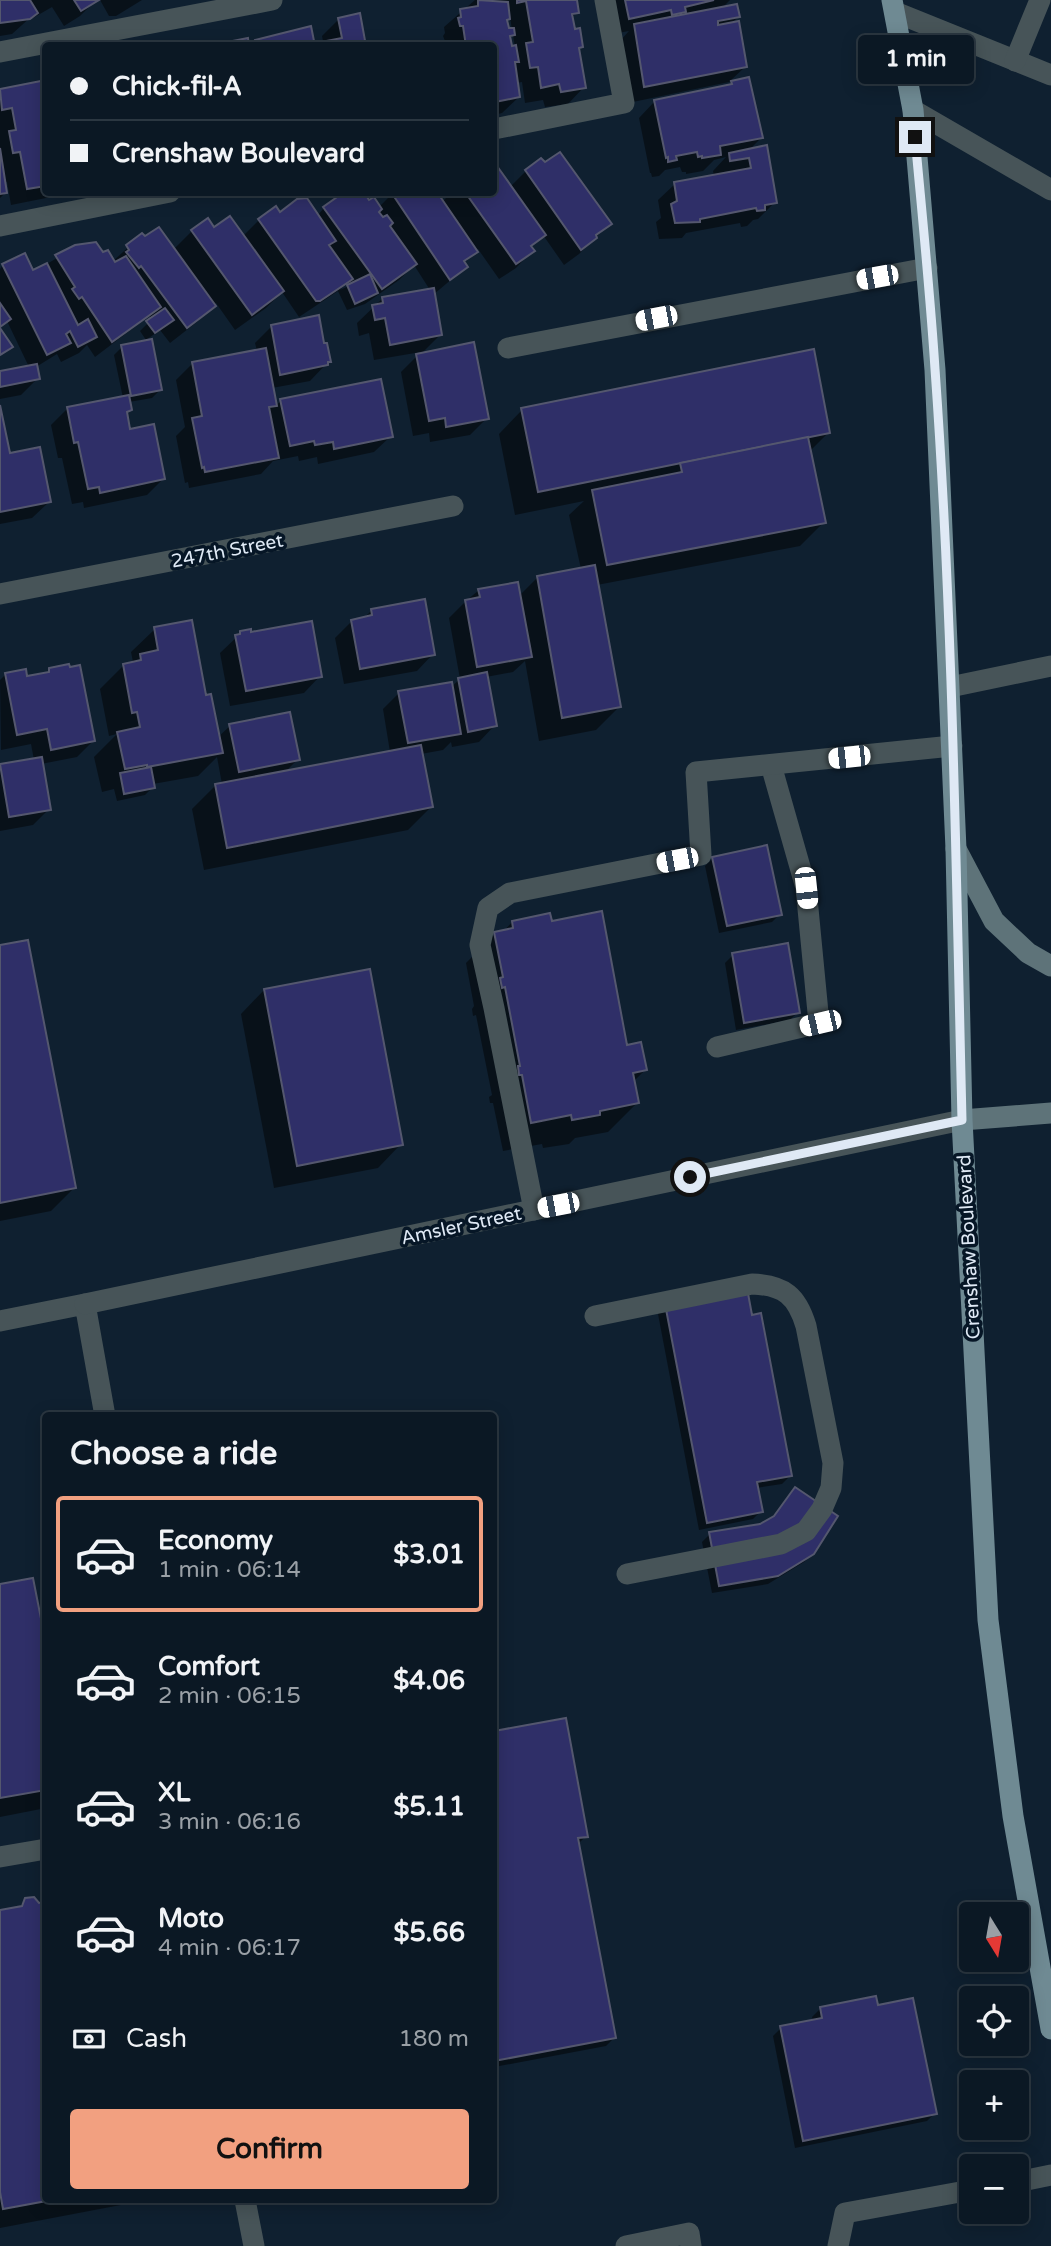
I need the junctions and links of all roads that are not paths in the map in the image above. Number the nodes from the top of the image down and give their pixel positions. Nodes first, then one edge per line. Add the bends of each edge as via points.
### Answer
1 (272, 0) edge
2 (605, 0) edge
3 (1040, 0) edge
4 (893, 6) edge
5 (52, 42) edge
6 (42, 44) edge
7 (0, 52) edge
8 (1015, 61) junction
9 (1051, 75) edge
10 (913, 110) junction
11 (497, 128) edge
12 (1051, 190) edge
13 (150, 196) edge
14 (0, 226) edge
15 (927, 268) junction
16 (508, 348) dead end
17 (453, 506) dead end
18 (0, 594) edge
19 (1051, 666) edge
20 (950, 687) junction
21 (952, 746) junction
22 (771, 765) junction
23 (957, 849) junction
24 (1051, 966) edge
25 (717, 1047) dead end
26 (1051, 1113) edge
27 (962, 1120) junction
28 (534, 1210) junction
29 (85, 1304) junction
30 (595, 1316) dead end
31 (0, 1321) edge
32 (104, 1412) edge
33 (627, 1574) dead end
34 (42, 1850) edge
35 (0, 1857) edge
36 (1051, 2029) edge
37 (1051, 2175) edge
38 (1029, 2180) edge
39 (959, 2192) edge
40 (246, 2203) edge
41 (690, 2240) edge
42 (254, 2246) edge
43 (626, 2246) edge
44 (838, 2246) edge

1 - 5 street
2 - 11 street via 624,103
3 - 8 street
4 - 8 street
4 - 10 main road, Crenshaw Boulevard
6 - 7 street
8 - 9 street
10 - 12 street
10 - 15 main road, Crenshaw Boulevard
13 - 14 street
15 - 16 street
15 - 20 main road, Crenshaw Boulevard
17 - 18 street, 247th Street
19 - 20 street
20 - 21 main road, Crenshaw Boulevard
21 - 22 street
21 - 23 main road, Crenshaw Boulevard
22 - 25 street via 806,888 820,1023
22 - 28 street via 696,772 701,855 510,893 488,908 480,945
23 - 24 main road via 994,921 1028,953
23 - 27 main road, Crenshaw Boulevard
26 - 27 main road
27 - 28 street, Amsler Street
27 - 36 main road, Crenshaw Boulevard via 988,1620 1013,1816
28 - 29 street, Amsler Street
29 - 31 street, Amsler Street
29 - 32 street
30 - 33 street via 752,1284 785,1291 800,1306 806,1326 833,1463 831,1488 806,1531 781,1544 749,1552
34 - 35 street
37 - 38 street
39 - 44 street via 845,2213
40 - 42 street
41 - 43 street

